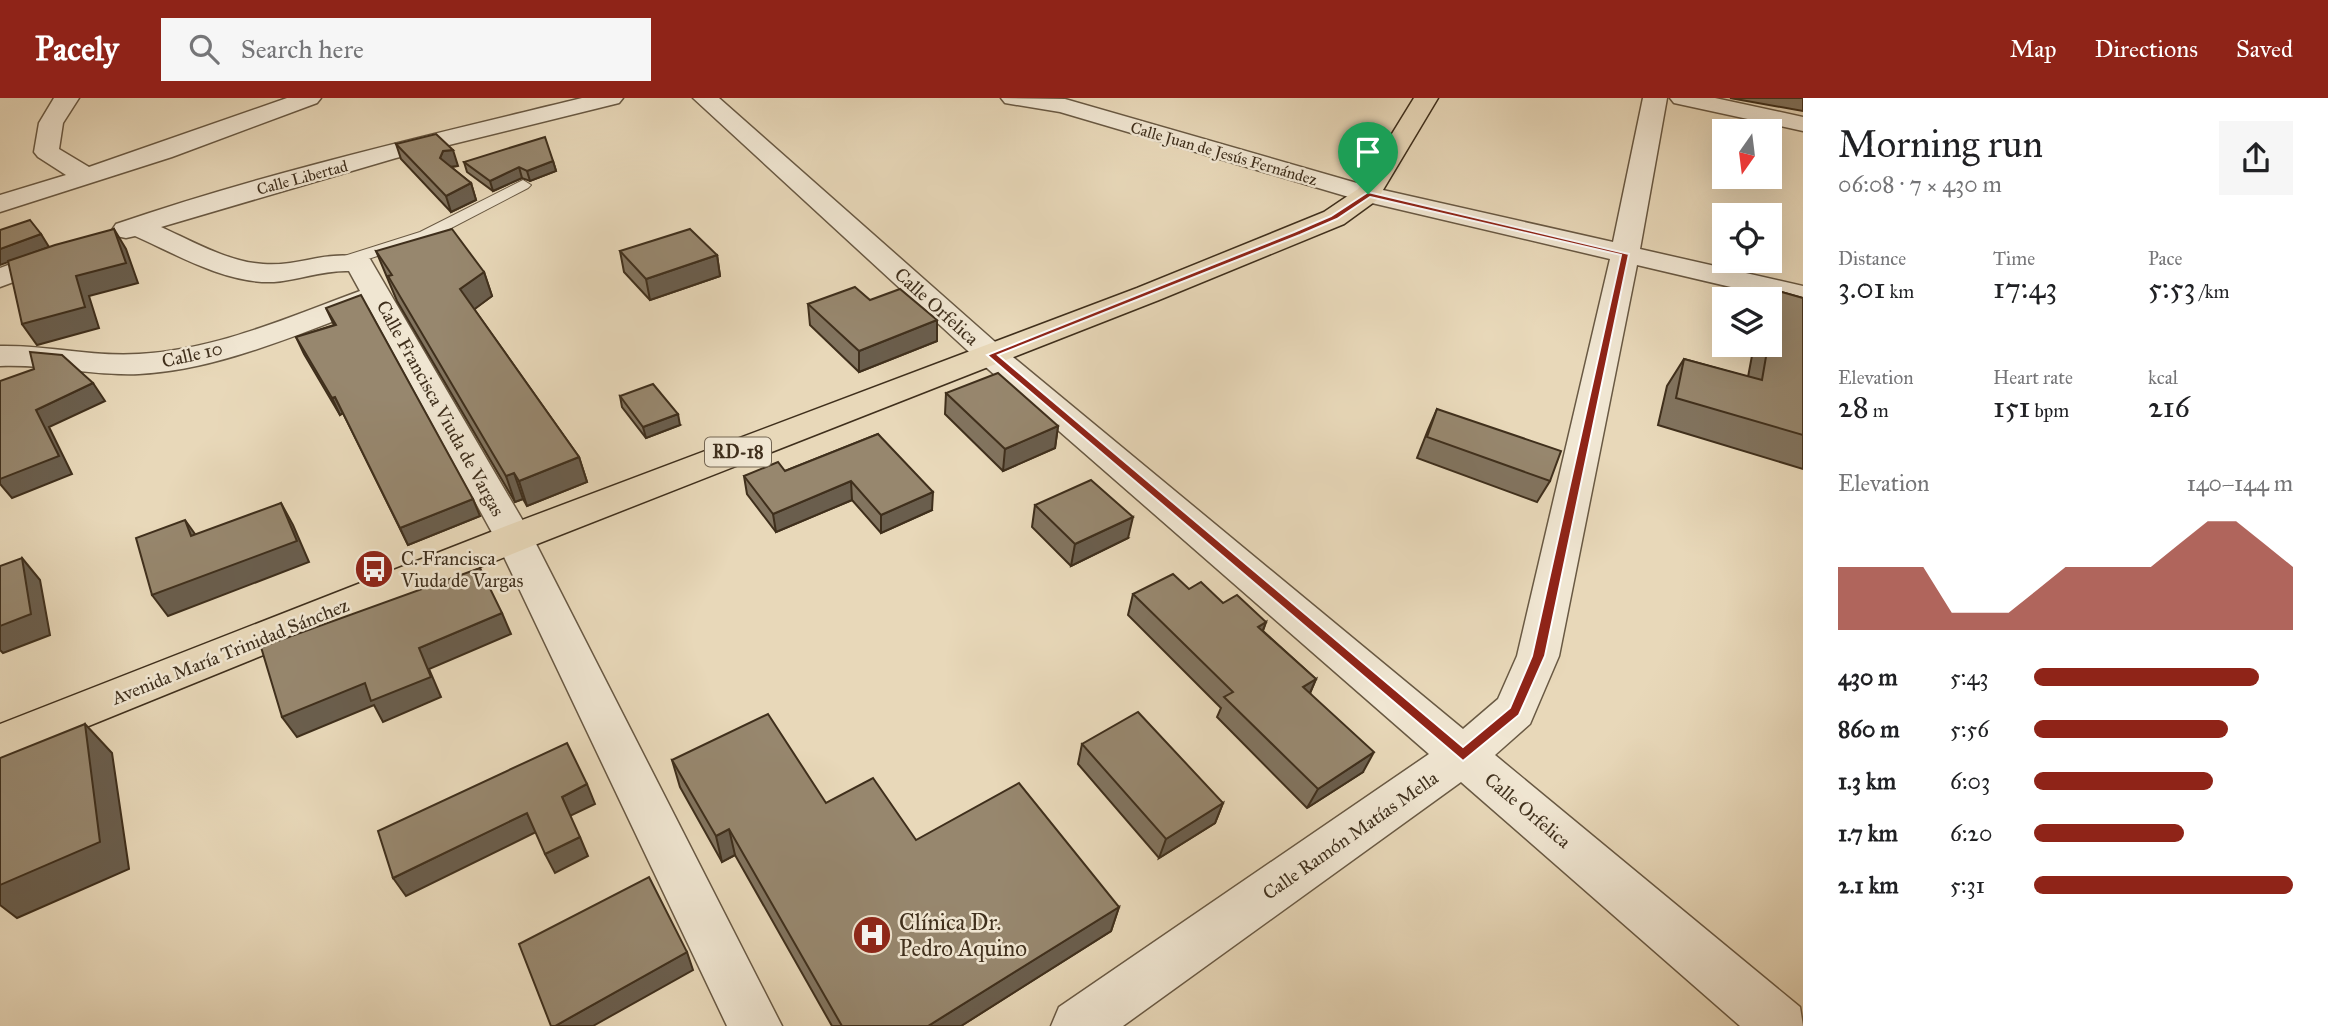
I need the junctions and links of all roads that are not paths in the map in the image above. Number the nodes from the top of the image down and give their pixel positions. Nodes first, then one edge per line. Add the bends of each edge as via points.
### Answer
1 (67, 98) edge
2 (309, 98) edge
3 (611, 98) edge
4 (705, 98) edge
5 (1013, 98) edge
6 (1426, 98) edge
7 (1655, 98) edge
8 (1682, 98) edge
9 (1803, 124) edge
10 (88, 177) junction
11 (523, 185) dead end
12 (474, 186) dead end
13 (1368, 194) junction
14 (492, 201) junction
15 (0, 204) edge
16 (136, 226) junction
17 (1625, 254) junction
18 (347, 261) junction
19 (0, 278) edge
20 (377, 295) junction
21 (1803, 295) edge
22 (991, 355) junction
23 (0, 356) edge
24 (514, 538) junction
25 (0, 743) edge
26 (1463, 755) junction
27 (755, 1026) edge
28 (1078, 1026) edge
29 (1781, 1026) edge

1 - 10 street via 53,114 46,134 47,152
2 - 10 street
3 - 16 street, Calle Libertad via 387,153
4 - 22 street, Calle Orfelica
5 - 13 street, Calle Juan de Jesús Fernández via 1065,106
6 - 13 main road, Avenida María Trinidad Sánchez / RD-18
7 - 17 street, Calle Ramón Matías Mella
8 - 9 street
10 - 15 street
11 - 14 lane
12 - 14 lane
13 - 17 street, Calle Juan de Jesús Fernández
13 - 22 main road, Avenida María Trinidad Sánchez / RD-18 via 1334,218 1297,234
14 - 18 lane via 426,235
16 - 18 street via 217,261 260,273 286,273
16 - 19 street, Calle Libertad
17 - 21 street, Calle Juan de Jesús Fernández
17 - 26 street, Calle Ramón Matías Mella via 1538,656 1514,711
18 - 20 street, Calle Francisca Viuda de Vargas via 360,265
20 - 23 street, Calle 10 via 262,337 179,359 108,365 22,354
20 - 24 street, Calle Francisca Viuda de Vargas
22 - 24 main road, Avenida María Trinidad Sánchez / RD-18
22 - 26 street, Calle Orfelica
24 - 25 main road, Avenida María Trinidad Sánchez / RD-18
24 - 27 street, Calle Francisca Viuda de Vargas
26 - 28 street, Calle Ramón Matías Mella
26 - 29 street, Calle Orfelica

